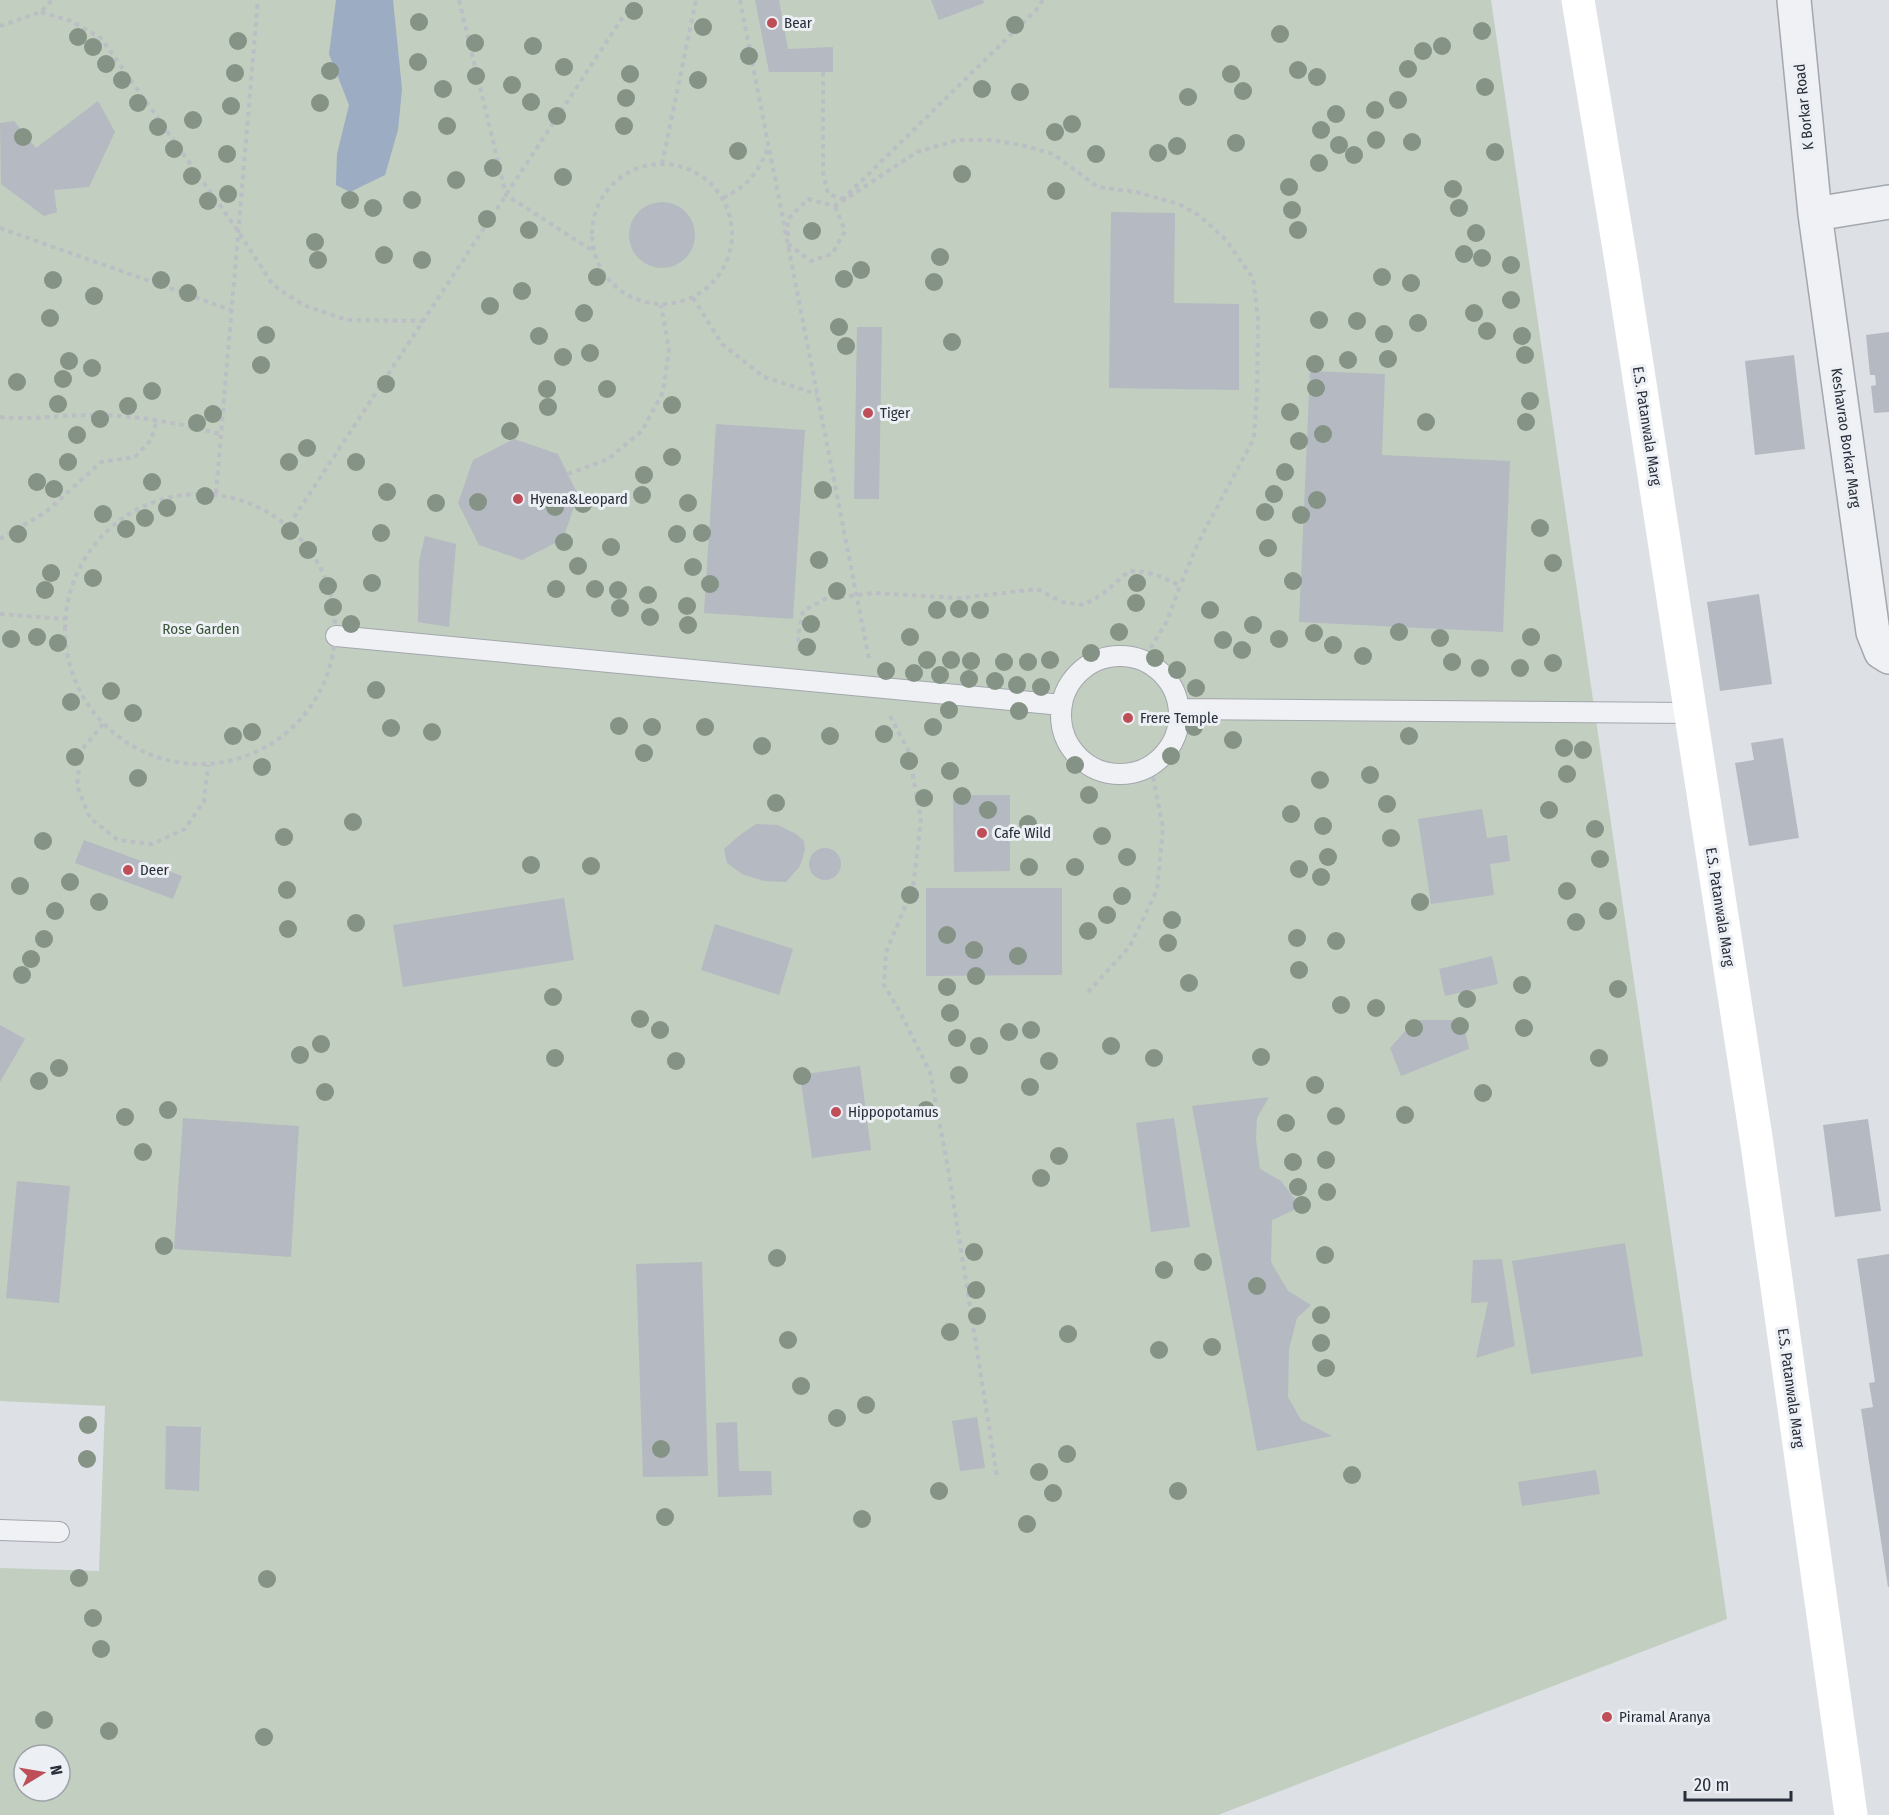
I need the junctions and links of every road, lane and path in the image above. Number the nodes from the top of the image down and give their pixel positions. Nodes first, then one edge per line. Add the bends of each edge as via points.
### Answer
1 (52, 0) edge
2 (258, 0) edge
3 (459, 0) edge
4 (634, 0) edge
5 (696, 0) edge
6 (740, 0) edge
7 (1043, 0) edge
8 (1578, 0) edge
9 (1794, 0) edge
10 (41, 12) junction
11 (0, 26) edge
12 (824, 72) dead end
13 (769, 147) junction
14 (662, 164) junction
15 (506, 195) junction
16 (723, 198) junction
17 (843, 199) junction
18 (1889, 202) edge
19 (835, 206) junction
20 (1815, 214) junction
21 (0, 228) edge
22 (238, 231) junction
23 (788, 245) junction
24 (594, 251) junction
25 (693, 298) junction
26 (661, 305) junction
27 (231, 310) junction
28 (423, 321) junction
29 (818, 394) junction
30 (0, 417) edge
31 (157, 420) junction
32 (220, 434) junction
33 (568, 474) dead end
34 (216, 493) junction
35 (289, 525) junction
36 (0, 539) edge
37 (1180, 586) junction
38 (857, 597) junction
39 (0, 614) edge
40 (65, 619) junction
41 (336, 636) junction
42 (1889, 657) edge
43 (1143, 660) junction
44 (821, 683) junction
45 (875, 688) junction
46 (1062, 705) junction
47 (1179, 709) junction
48 (1691, 713) junction
49 (103, 724) junction
50 (208, 765) junction
51 (1151, 767) junction
52 (1088, 992) dead end
53 (997, 1477) dead end
54 (0, 1530) edge
55 (59, 1532) dead end
56 (1851, 1815) edge

1 - 10 path
2 - 22 path
3 - 15 path
4 - 15 path
5 - 14 path
6 - 13 path
7 - 17 path
8 - 48 street, E.S. Patanwala Marg
9 - 20 street, K Borkar Road
10 - 11 path
10 - 22 path via 71,21 101,38
12 - 17 path via 823,172 828,194
13 - 16 path via 759,170 743,188
13 - 23 path
14 - 16 path via 686,168 707,180
14 - 24 path via 632,170 607,190 593,219
15 - 24 path
15 - 28 path
16 - 25 path via 732,225 729,254 716,280
17 - 19 path
18 - 20 street
19 - 23 path via 808,199 788,219
19 - 23 path via 845,231 832,254 812,261
19 - 37 path via 917,152 957,140 991,140 1053,154 1098,187 1179,204 1200,216 1226,240 1253,278 1257,317 1254,438 1198,543
20 - 42 street, Keshavrao Borkar Marg via 1873,632 1881,652
21 - 27 path
22 - 27 path
22 - 28 path via 273,285 303,304 347,320
23 - 29 path
24 - 26 path via 607,278 631,298
25 - 26 path
25 - 29 path via 722,344 764,377
26 - 33 path via 669,349 663,392 642,431 608,459
27 - 32 path
28 - 35 path
29 - 38 path
30 - 31 path via 94,415
31 - 32 path
31 - 36 path via 151,440 135,457 101,462 46,512
32 - 34 path
34 - 35 path via 255,504
34 - 40 path via 172,495 131,511 97,539 74,576
35 - 41 path via 315,557 332,595
37 - 38 path via 1146,571 1129,571 1084,605 1062,602 1037,589 961,598 874,593
37 - 43 path via 1167,621
38 - 44 path via 825,599 803,611 798,637 801,666
38 - 45 path
39 - 40 path
40 - 49 path via 67,657 80,693
41 - 44 lane
41 - 50 path via 328,675 310,711 282,739 247,758
43 - 46 lane via 1108,657 1091,663 1067,688
43 - 47 lane via 1168,680
44 - 45 lane
45 - 46 lane
45 - 53 path via 908,750 921,819 914,888 885,952 884,985 930,1072
46 - 51 lane via 1061,725 1067,743 1079,759 1114,775 1133,774
47 - 48 lane
47 - 51 lane via 1174,742
48 - 56 street, E.S. Patanwala Marg via 1757,1144
49 - 50 path via 133,748 169,762
49 - 50 path via 81,751 77,786 90,818 118,840 152,844 185,830 204,801
51 - 52 path via 1163,828 1157,890 1130,946
54 - 55 lane

